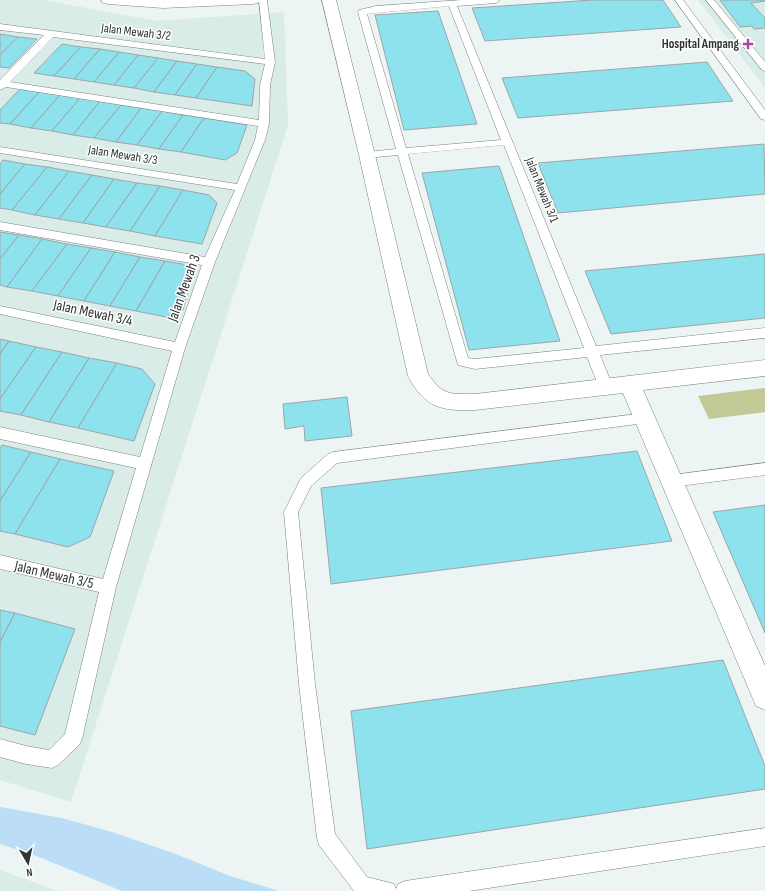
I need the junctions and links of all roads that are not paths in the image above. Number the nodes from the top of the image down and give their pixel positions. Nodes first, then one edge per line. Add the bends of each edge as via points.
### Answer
1 (108, 0) edge
2 (253, 0) edge
3 (263, 0) edge
4 (329, 0) edge
5 (496, 0) edge
6 (679, 0) edge
7 (710, 0) edge
8 (452, 4) junction
9 (0, 27) edge
10 (50, 34) junction
11 (270, 62) junction
12 (765, 68) edge
13 (1, 85) edge
14 (765, 117) edge
15 (264, 124) junction
16 (508, 142) junction
17 (0, 150) edge
18 (402, 152) junction
19 (367, 155) junction
20 (241, 188) junction
21 (0, 226) edge
22 (209, 262) junction
23 (0, 310) edge
24 (765, 333) edge
25 (180, 348) junction
26 (592, 352) junction
27 (765, 368) edge
28 (630, 384) junction
29 (606, 387) junction
30 (645, 418) junction
31 (0, 433) edge
32 (144, 464) junction
33 (765, 469) edge
34 (672, 481) junction
35 (0, 562) edge
36 (108, 587) junction
37 (765, 697) edge
38 (0, 748) edge
39 (765, 837) edge
40 (387, 891) edge
41 (405, 891) edge

1 - 2 street via 179,5
3 - 11 lane, Jalan Mewah 3
4 - 19 street
5 - 8 lane
6 - 14 lane
7 - 12 lane
8 - 16 lane, Jalan Mewah 3/1
8 - 18 lane via 362,12
9 - 10 lane, Jalan Mewah 3/2
10 - 11 lane, Jalan Mewah 3/2
10 - 13 lane
11 - 15 lane, Jalan Mewah 3 via 265,85
13 - 15 lane
15 - 20 lane, Jalan Mewah 3
16 - 18 lane
16 - 26 lane, Jalan Mewah 3/1
17 - 20 lane, Jalan Mewah 3/3
18 - 19 lane
18 - 26 lane via 463,362 475,364
19 - 29 street via 418,376 427,391 443,402 475,402
20 - 22 lane, Jalan Mewah 3
21 - 22 lane
22 - 25 lane, Jalan Mewah 3
23 - 25 lane, Jalan Mewah 3/4
24 - 26 lane
25 - 32 lane, Jalan Mewah 3
26 - 29 lane, Jalan Mewah 3/1
27 - 28 street
28 - 29 street
28 - 30 street
30 - 34 street
30 - 40 lane via 333,458 306,482 291,512 306,676 326,838 361,885
31 - 32 lane
32 - 36 lane, Jalan Mewah 3
33 - 34 lane
34 - 37 street
35 - 36 lane, Jalan Mewah 3/5
36 - 38 lane, Jalan Mewah 3 via 73,739 52,759
39 - 41 lane

